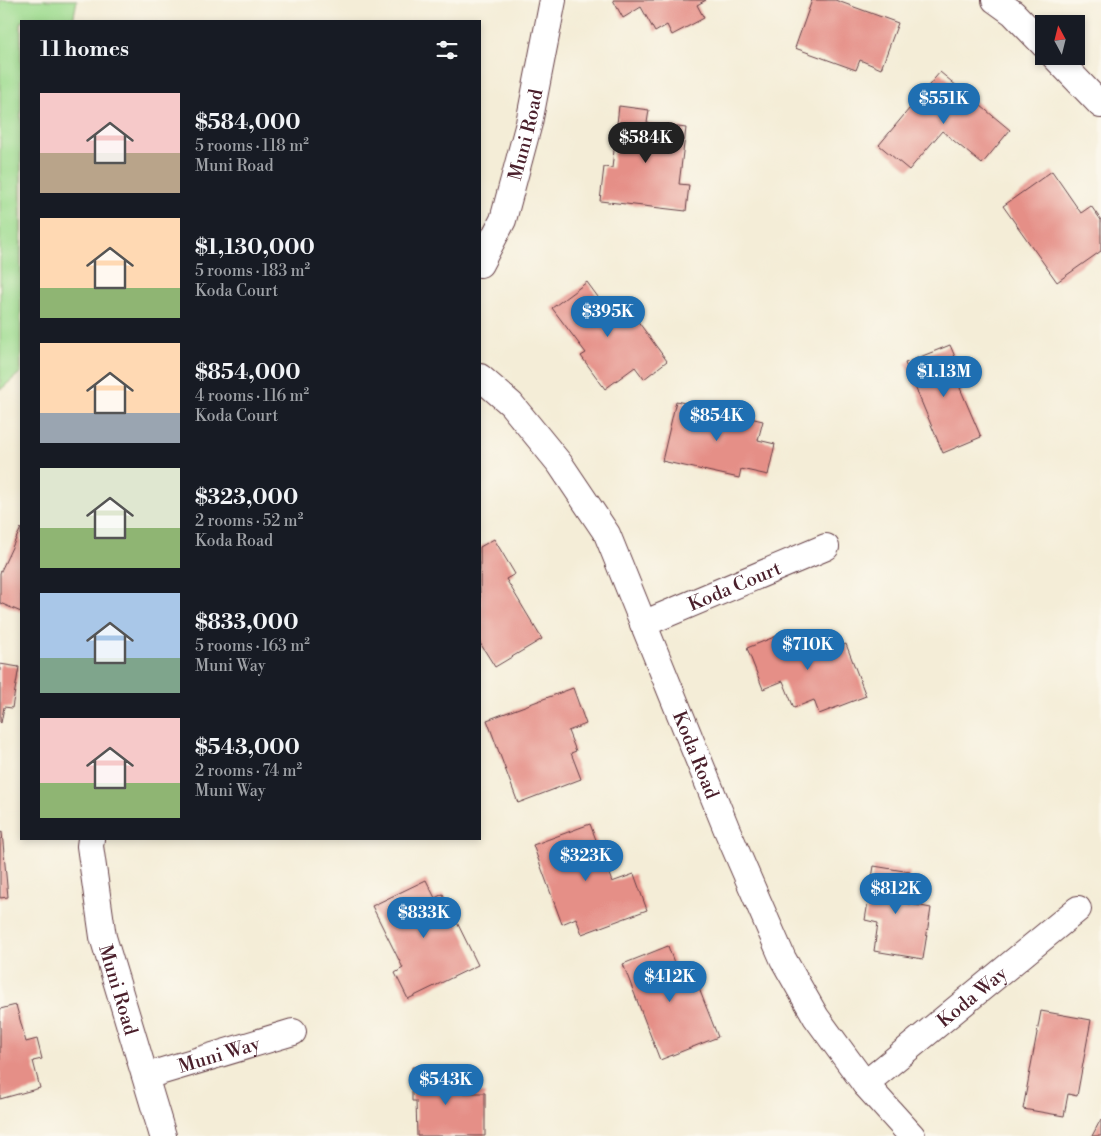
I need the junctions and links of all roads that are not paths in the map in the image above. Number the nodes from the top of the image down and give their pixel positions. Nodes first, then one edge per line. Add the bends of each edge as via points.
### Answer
1 (554, 0) edge
2 (995, 0) edge
3 (1035, 36) edge
4 (1063, 65) edge
5 (1101, 105) edge
6 (481, 262) edge
7 (481, 378) edge
8 (826, 547) dead end
9 (643, 624) junction
10 (91, 840) edge
11 (1078, 909) dead end
12 (293, 1032) dead end
13 (146, 1076) junction
14 (865, 1084) junction
15 (163, 1136) edge
16 (912, 1136) edge

1 - 6 street, Muni Road via 529,123 503,220
2 - 3 street
4 - 5 street
7 - 9 street, Koda Road via 511,404 560,464 607,534
8 - 9 street, Koda Court
9 - 14 street, Koda Road via 783,959 816,1018
10 - 13 street, Muni Road via 103,937
11 - 14 street, Koda Way
12 - 13 street, Muni Way
13 - 15 street, Muni Road
14 - 16 street, Koda Road

